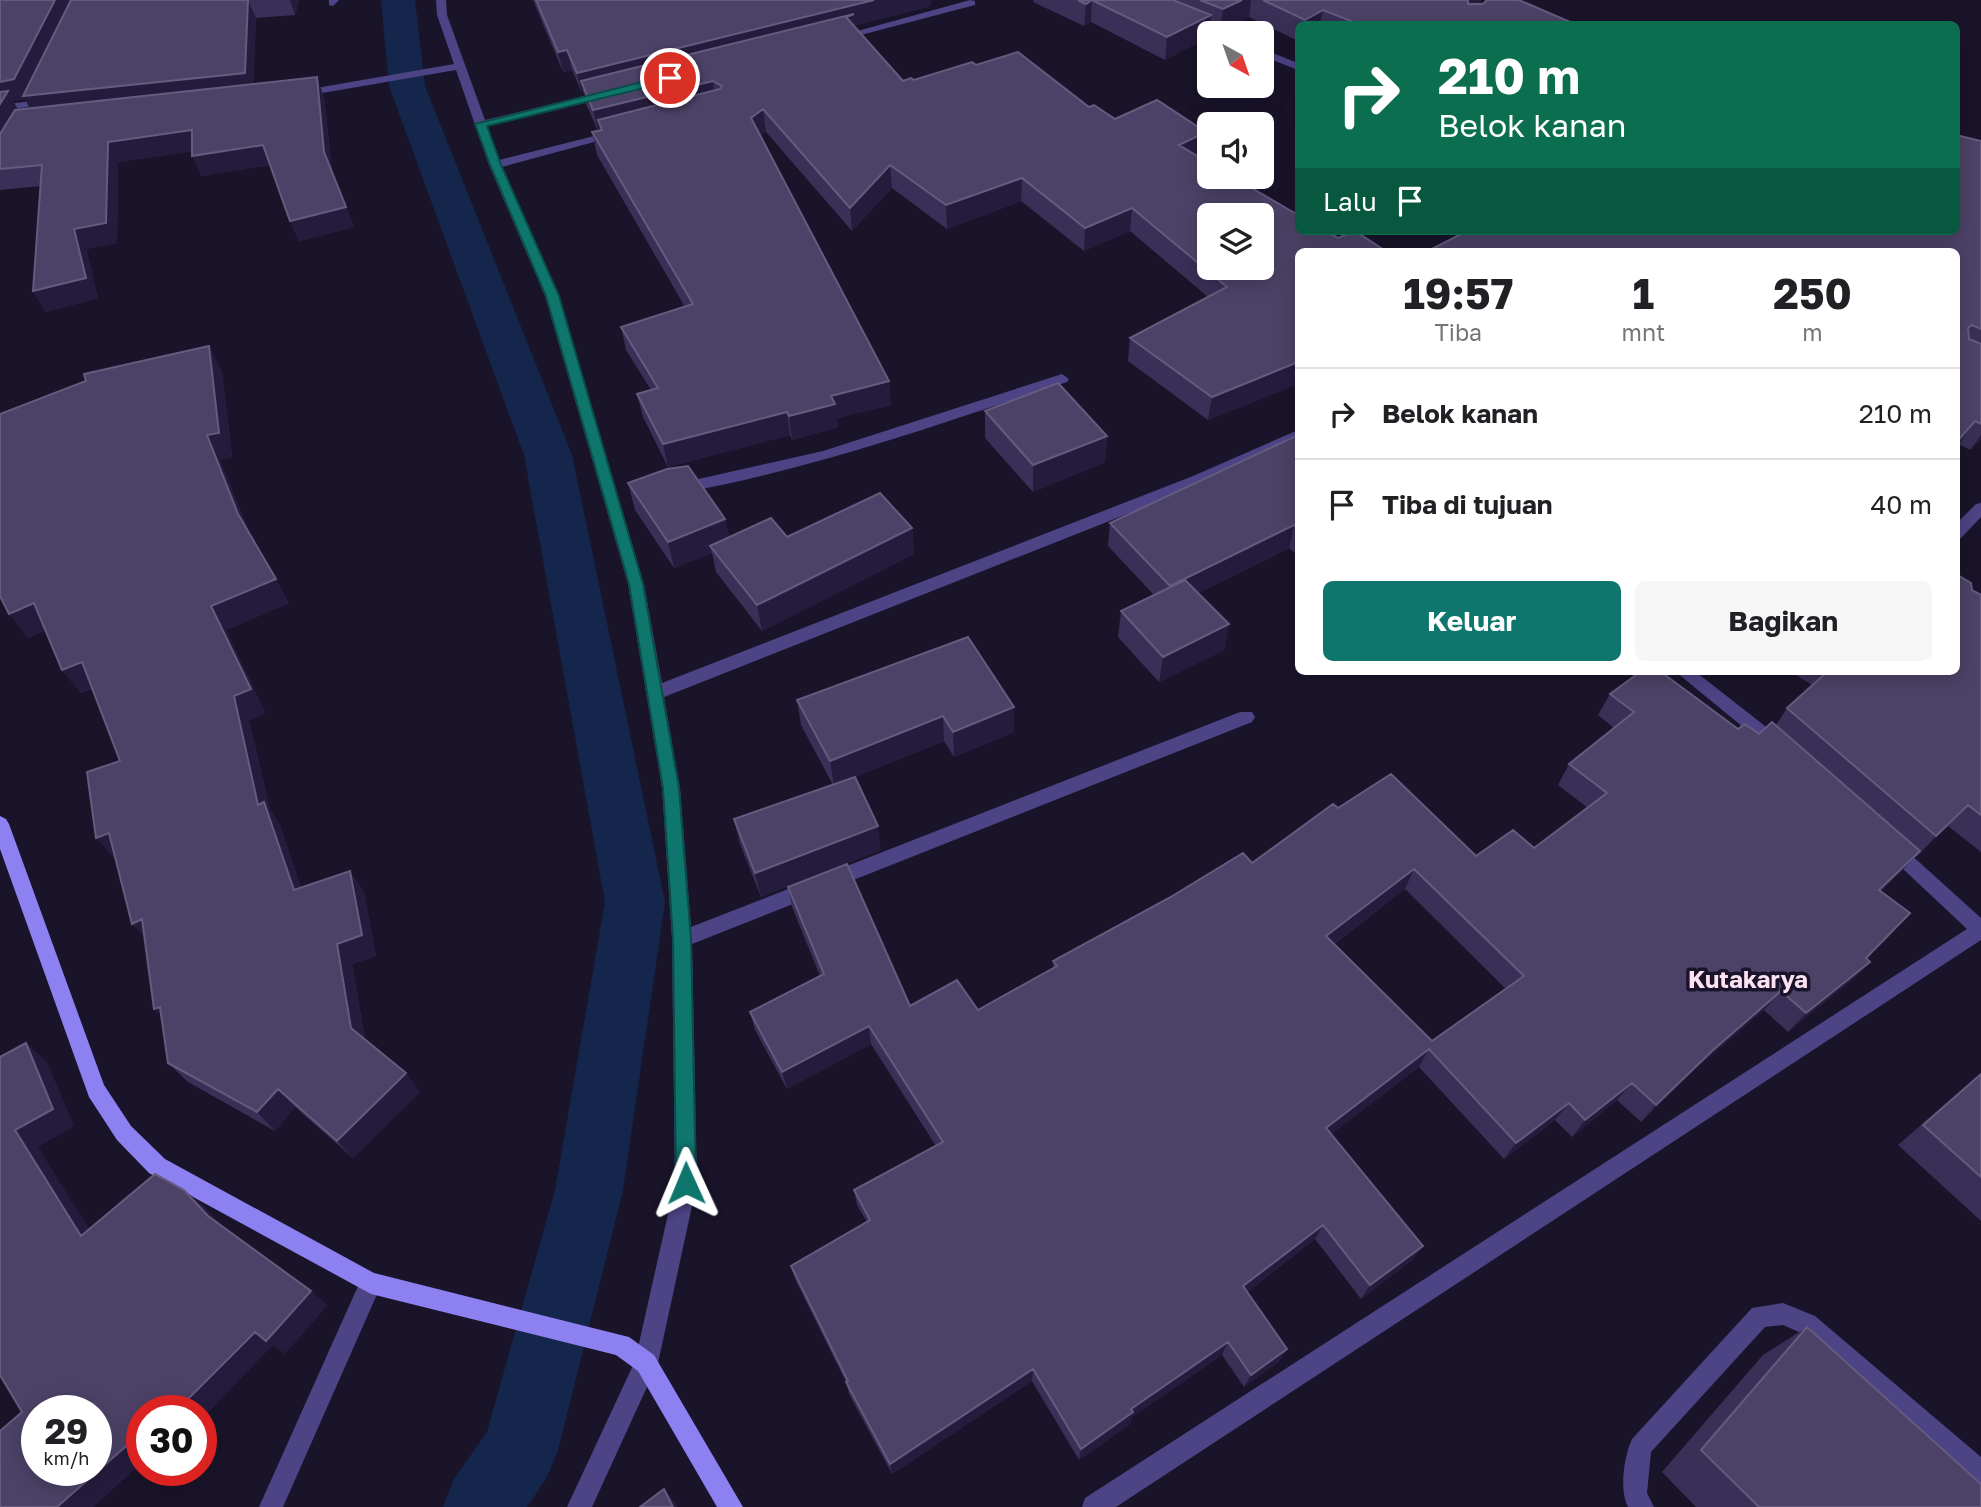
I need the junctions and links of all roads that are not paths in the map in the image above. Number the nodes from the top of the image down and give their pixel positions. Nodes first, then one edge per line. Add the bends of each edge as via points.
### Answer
1 (441, 0) edge
2 (971, 3) dead end
3 (1176, 19) edge
4 (1197, 27) edge
5 (831, 39) edge
6 (1274, 57) edge
7 (460, 66) junction
8 (1295, 66) edge
9 (616, 92) edge
10 (288, 96) edge
11 (31, 104) edge
12 (0, 108) edge
13 (481, 124) junction
14 (625, 132) edge
15 (495, 165) junction
16 (1062, 379) dead end
17 (1295, 436) edge
18 (667, 490) edge
19 (1981, 508) edge
20 (1960, 530) edge
21 (1688, 675) edge
22 (655, 693) junction
23 (1246, 717) dead end
24 (1790, 757) edge
25 (0, 824) edge
26 (1875, 831) edge
27 (1981, 930) edge
28 (682, 939) junction
29 (371, 1283) junction
30 (646, 1363) junction
31 (1981, 1473) edge
32 (271, 1507) edge
33 (579, 1507) edge
34 (731, 1507) edge
35 (1094, 1507) edge
36 (1642, 1507) edge

1 - 7 street
2 - 5 street
3 - 4 street
6 - 8 street
7 - 10 street
7 - 13 street
9 - 13 street
11 - 12 street
13 - 15 street
14 - 15 street
15 - 22 street via 552,296 617,495
16 - 18 street via 820,456 738,479
17 - 22 street via 1198,480
19 - 20 street
21 - 24 street
22 - 28 street via 671,788
23 - 28 street
25 - 29 street via 96,1090 124,1133 158,1166
26 - 27 street
27 - 35 street
28 - 30 street via 686,1183
29 - 30 street via 621,1345
29 - 32 street
30 - 33 street
30 - 34 street
31 - 36 street via 1807,1324 1783,1314 1760,1316 1640,1447 1635,1495

